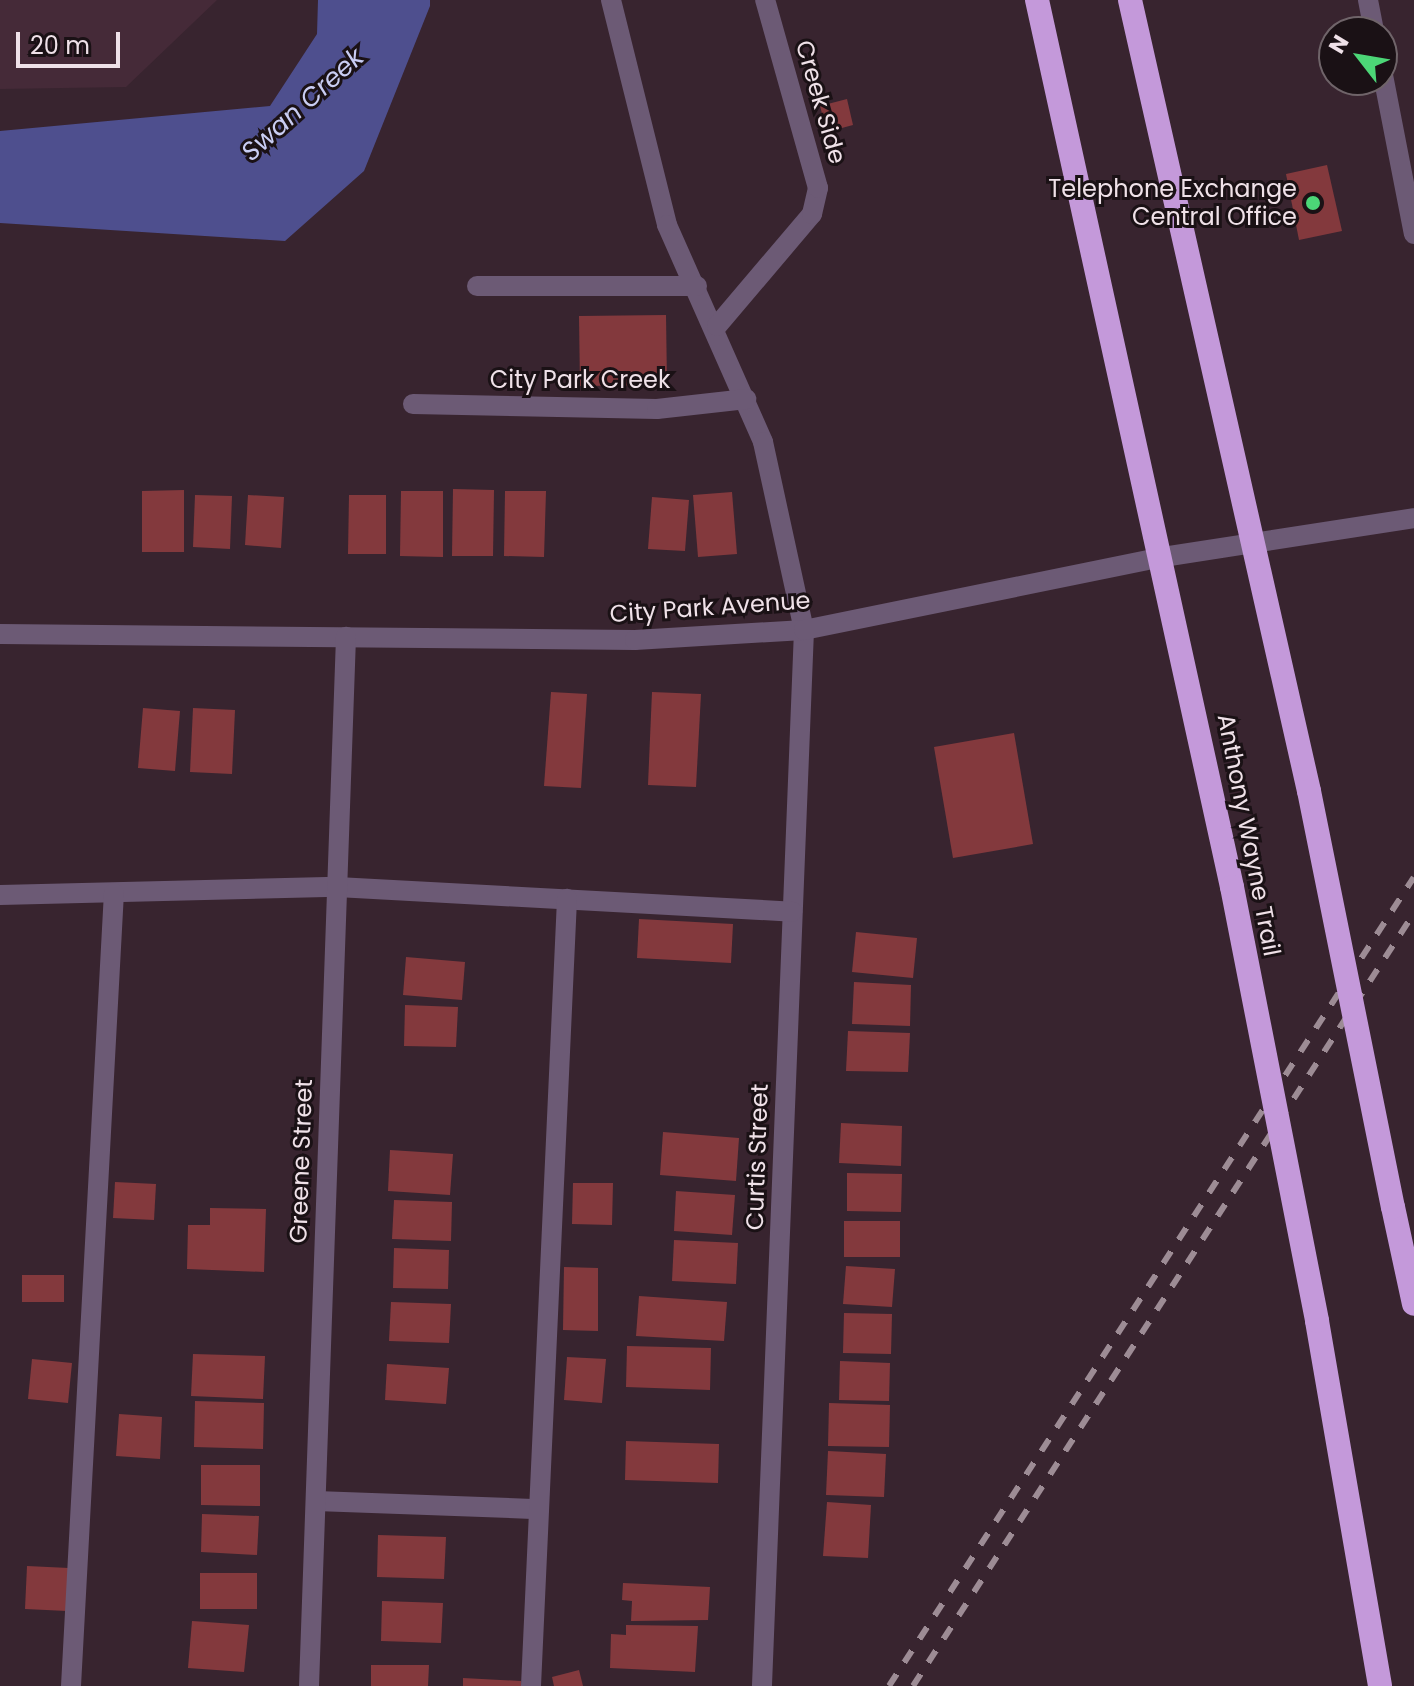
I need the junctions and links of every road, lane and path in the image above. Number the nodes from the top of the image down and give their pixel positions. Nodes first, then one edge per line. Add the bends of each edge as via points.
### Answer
1 (611, 0) edge
2 (765, 0) edge
3 (1037, 0) edge
4 (1130, 0) edge
5 (1387, 96) edge
6 (1414, 234) edge
7 (477, 286) dead end
8 (697, 286) junction
9 (717, 326) junction
10 (746, 399) junction
11 (413, 404) dead end
12 (1414, 518) edge
13 (1250, 544) junction
14 (1163, 557) junction
15 (804, 630) junction
16 (0, 634) edge
17 (346, 637) junction
18 (337, 887) junction
19 (114, 893) junction
20 (0, 895) edge
21 (567, 899) junction
22 (792, 912) junction
23 (1414, 1304) edge
24 (316, 1501) junction
25 (539, 1509) junction
26 (71, 1686) edge
27 (309, 1686) edge
28 (531, 1686) edge
29 (762, 1686) edge
30 (1380, 1686) edge

1 - 8 street via 667,225
2 - 9 street, Creek Side via 818,188 812,214
3 - 14 highway, Anthony Wayne Trail
4 - 13 highway
5 - 6 street
7 - 8 street
8 - 9 street
9 - 10 street
10 - 11 street, City Park Creek via 657,409
10 - 15 street via 763,442
12 - 13 street, City Park Avenue
13 - 14 street, City Park Avenue
13 - 23 highway, bridge via 1309,791
14 - 15 street, City Park Avenue
14 - 30 highway, Anthony Wayne Trail, bridge via 1317,1321
15 - 17 street, City Park Avenue via 635,640
15 - 22 street, Curtis Street
16 - 17 street, City Park Avenue
17 - 18 street, Greene Street
18 - 19 street
18 - 21 street
18 - 24 street, Greene Street
19 - 20 street
19 - 26 street
21 - 22 street
21 - 25 street
22 - 29 street, Curtis Street
24 - 25 street
24 - 27 street, Greene Street
25 - 28 street

